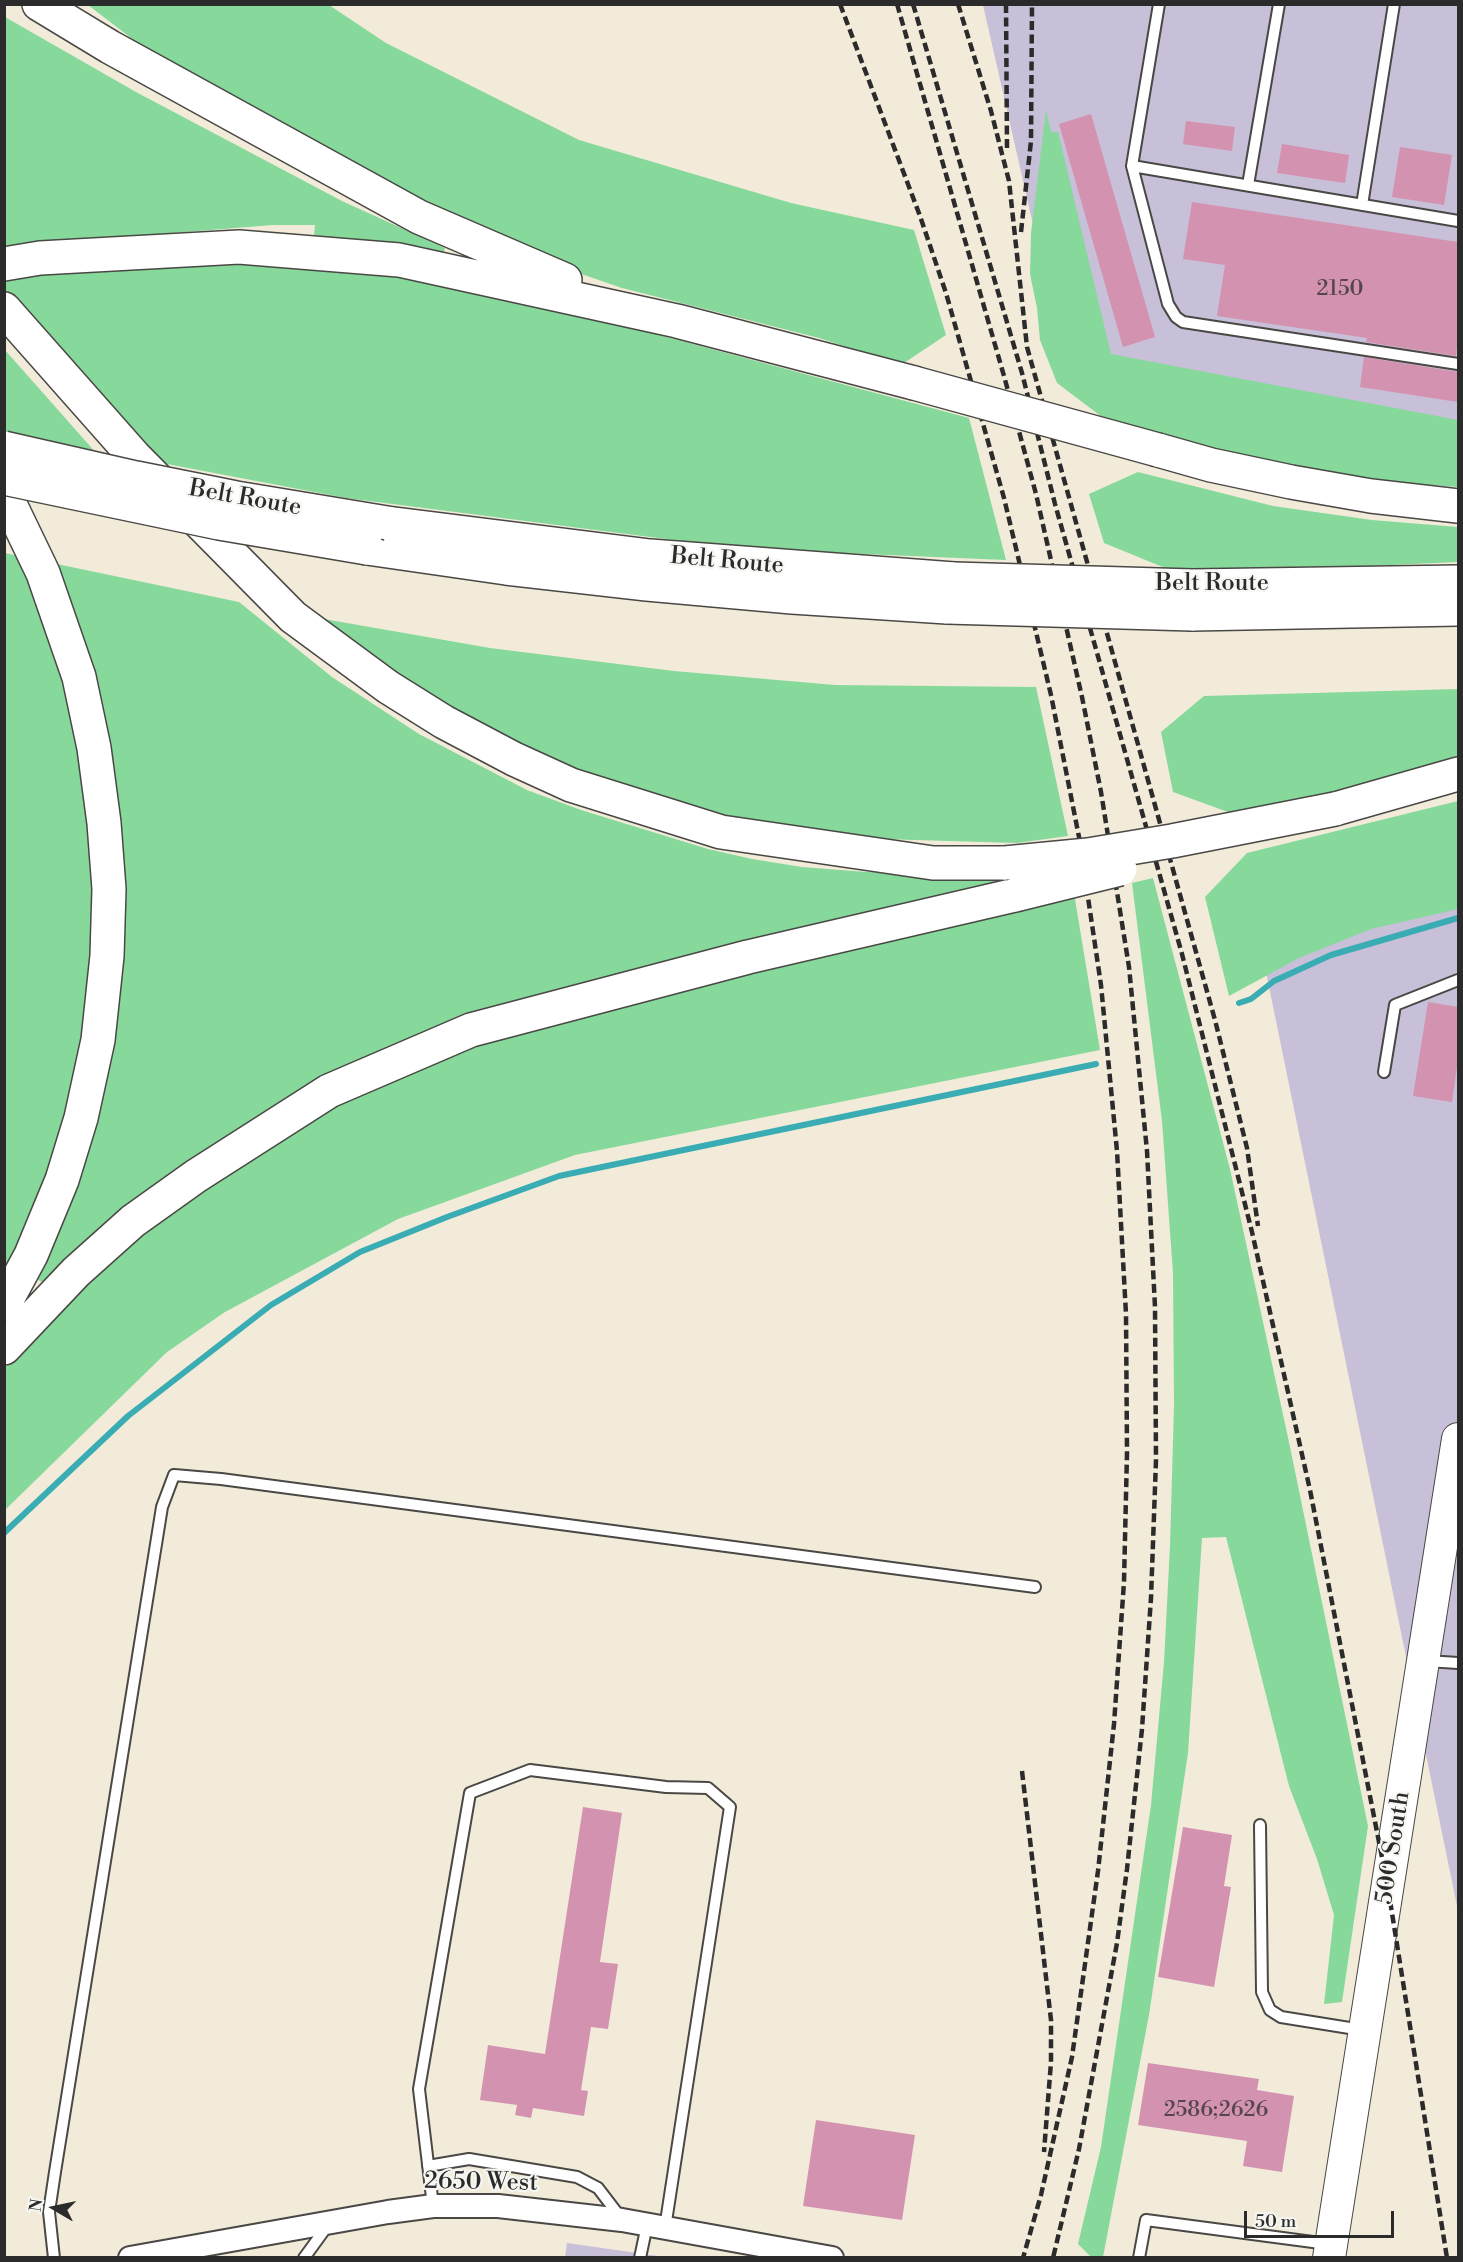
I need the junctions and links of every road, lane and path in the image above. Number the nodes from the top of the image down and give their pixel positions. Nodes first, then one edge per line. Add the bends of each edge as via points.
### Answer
1 (39, 4) edge
2 (71, 4) edge
3 (1159, 4) edge
4 (1279, 4) edge
5 (1394, 4) edge
6 (110, 47) junction
7 (1132, 166) junction
8 (1248, 185) junction
9 (1362, 204) junction
10 (1458, 220) edge
11 (4, 264) edge
12 (4, 309) edge
13 (676, 321) junction
14 (1458, 364) edge
15 (4, 448) edge
16 (4, 478) edge
17 (4, 492) edge
18 (1458, 506) edge
19 (1458, 582) edge
20 (950, 593) junction
21 (1192, 600) junction
22 (1458, 609) edge
23 (1458, 774) edge
24 (1335, 809) junction
25 (1458, 980) edge
26 (1384, 1072) dead end
27 (4, 1305) edge
28 (4, 1348) edge
29 (1458, 1439) edge
30 (1035, 1587) dead end
31 (1424, 1660) junction
32 (1458, 1663) edge
33 (1260, 1825) dead end
34 (1365, 2031) junction
35 (428, 2166) junction
36 (433, 2206) junction
37 (622, 2220) junction
38 (330, 2222) junction
39 (656, 2226) junction
40 (1330, 2251) edge
41 (54, 2258) edge
42 (130, 2258) edge
43 (304, 2258) edge
44 (640, 2258) edge
45 (832, 2258) edge
46 (1139, 2258) edge

1 - 6 highway
2 - 6 highway
3 - 7 lane
4 - 8 lane
5 - 9 lane
6 - 13 highway via 419,217 543,272
7 - 8 lane
7 - 14 lane via 1168,304 1184,322
8 - 9 lane
9 - 10 lane
11 - 13 highway via 40,258 239,247 399,260
12 - 24 highway, bridge via 134,456 293,617 388,687 444,722 571,785 721,832 933,863 1005,863 1088,855
13 - 18 highway, bridge via 1211,465 1371,496
15 - 20 highway, Belt Route, bridge via 236,498 387,523
16 - 20 highway, Belt Route, bridge via 219,523 506,568 792,597
17 - 27 highway via 43,573 79,677 94,748 109,889 98,1040 81,1118 62,1180 31,1255
19 - 21 highway, Belt Route
20 - 21 highway, Belt Route, bridge
21 - 22 highway, Belt Route
23 - 24 highway
24 - 28 highway, bridge via 1182,853 748,957 471,1030 329,1091 196,1176 133,1221 76,1272
25 - 26 lane via 1395,1005
29 - 31 street, 500 South
30 - 41 lane via 174,1475 162,1507 55,2172 49,2212
31 - 32 lane
31 - 34 street, 500 South
33 - 34 lane via 1262,1992 1270,2010 1281,2017
34 - 40 street, 500 South
35 - 36 lane
35 - 37 lane via 469,2160 577,2177 598,2188
35 - 39 lane via 419,2089 470,1793 530,1770 666,1788 708,1788 729,1807
36 - 37 street, 2650 West via 498,2206
36 - 38 street, 2650 West
37 - 39 street, 2650 West
38 - 42 street, 2650 West
38 - 43 lane
39 - 44 lane
39 - 45 street, 2650 West
40 - 46 lane via 1146,2220

